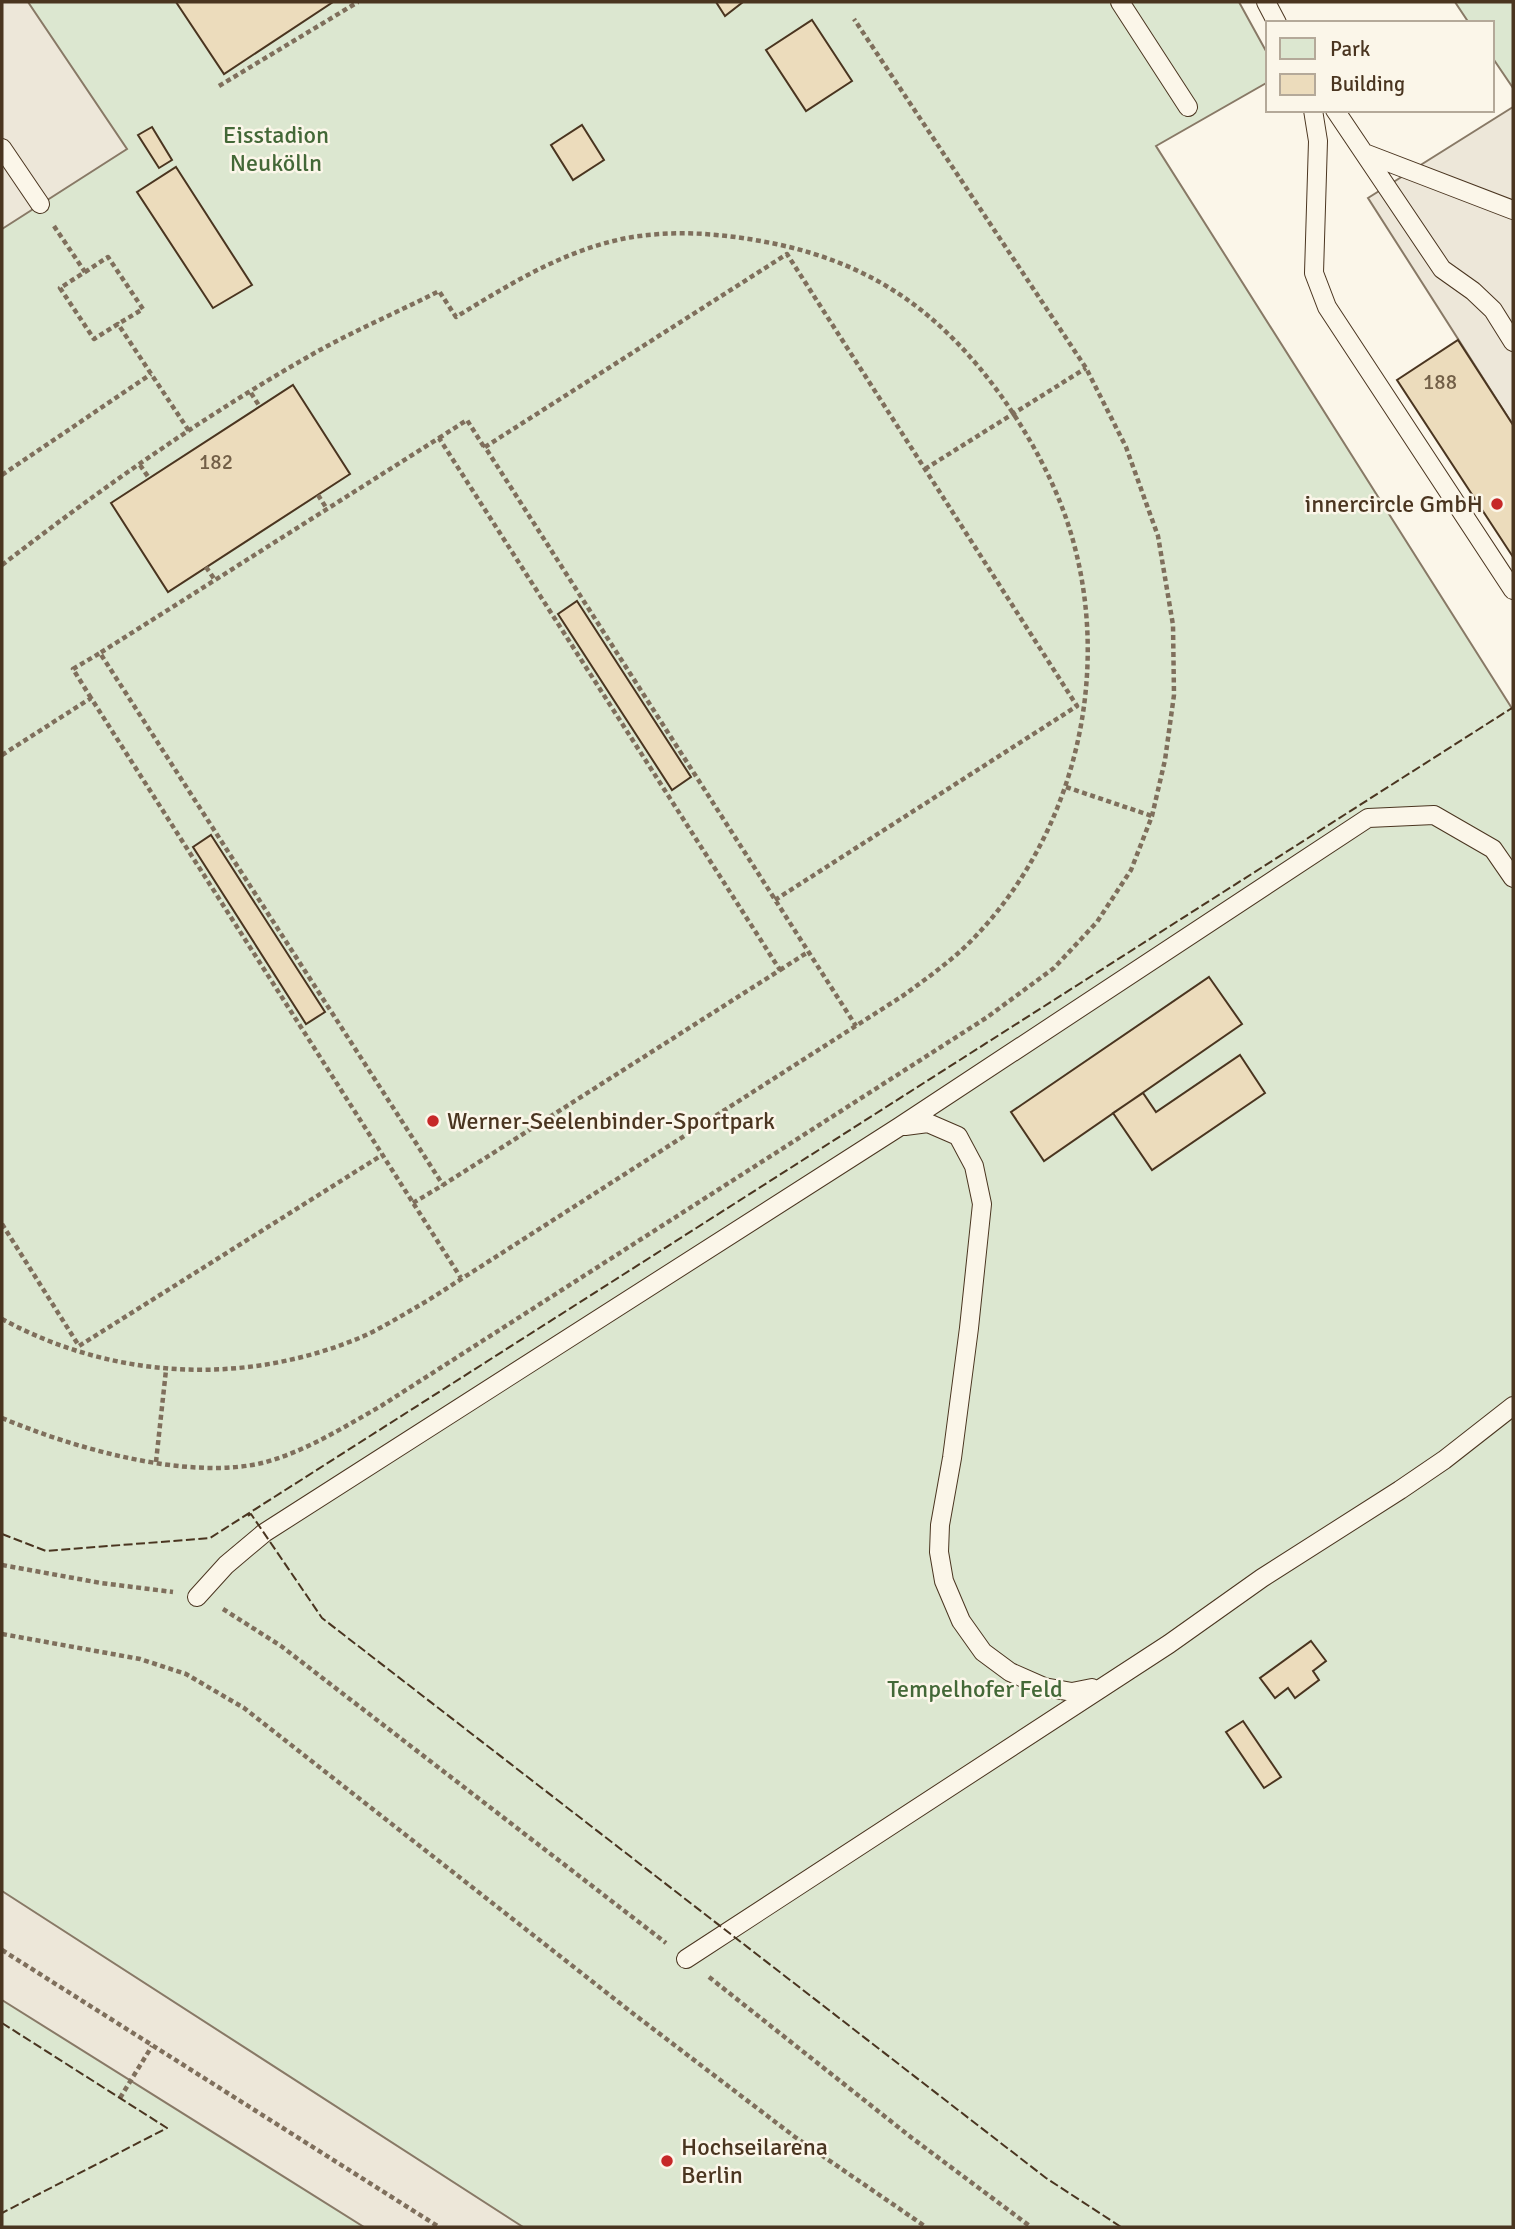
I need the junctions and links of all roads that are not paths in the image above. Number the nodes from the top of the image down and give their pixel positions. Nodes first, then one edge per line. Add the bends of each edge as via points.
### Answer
1 (1120, 2) edge
2 (1266, 2) edge
3 (1276, 21) edge
4 (1188, 107) dead end
5 (1313, 112) edge
6 (1336, 112) edge
7 (2, 148) edge
8 (1367, 154) junction
9 (40, 204) road end
10 (1513, 210) edge
11 (1513, 342) edge
12 (1513, 590) edge
13 (1513, 878) edge
14 (899, 1127) junction
15 (1513, 1406) edge
16 (197, 1597) road end
17 (1105, 1684) junction
18 (687, 1959) road end

1 - 4 lane
2 - 3 lane
5 - 12 lane via 1318,141 1314,273 1327,307
6 - 8 lane
7 - 9 lane
8 - 10 lane
8 - 11 lane via 1442,269 1493,310
13 - 14 lane via 1493,849 1434,814 1368,818
14 - 16 lane via 264,1533
14 - 17 lane via 928,1123 958,1136 974,1166 982,1203 940,1525 944,1581 961,1621 983,1652 1010,1672 1044,1687 1072,1692
15 - 17 lane via 1444,1460
17 - 18 lane

